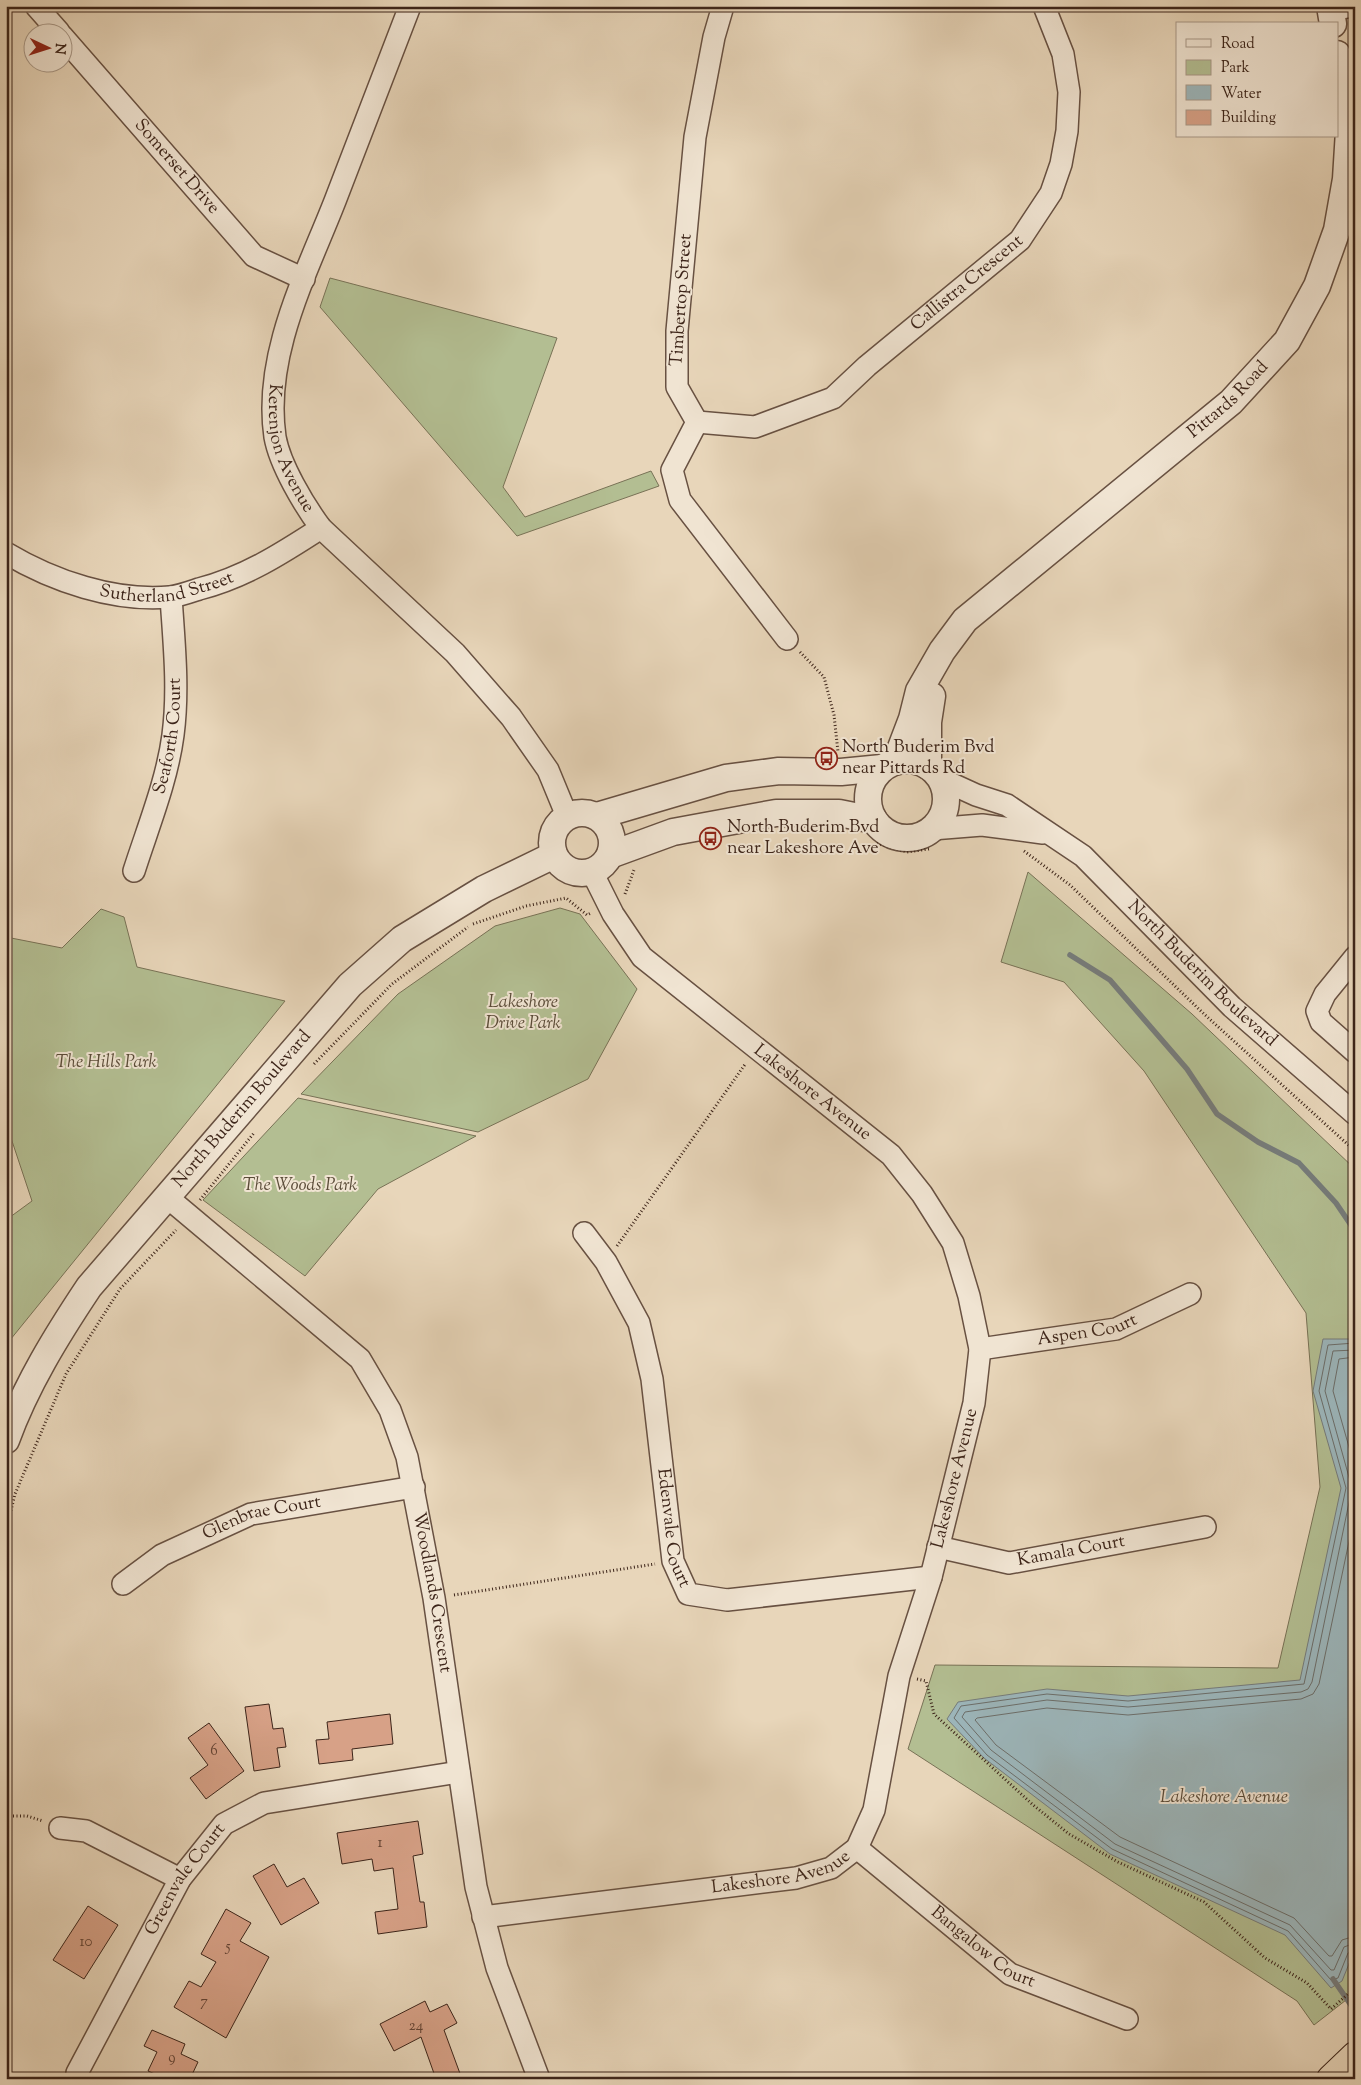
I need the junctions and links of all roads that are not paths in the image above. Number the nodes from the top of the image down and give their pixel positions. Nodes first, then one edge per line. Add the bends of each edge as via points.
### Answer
1 (36, 6) edge
2 (410, 6) edge
3 (723, 6) edge
4 (1044, 6) edge
5 (50, 22) edge
6 (72, 47) edge
7 (1338, 60) edge
8 (1346, 231) edge
9 (304, 279) junction
10 (697, 422) junction
11 (321, 528) junction
12 (6, 553) edge
13 (171, 597) junction
14 (787, 639) road end
15 (942, 651) junction
16 (889, 765) junction
17 (934, 773) junction
18 (567, 816) junction
19 (597, 816) junction
20 (872, 830) junction
21 (1048, 834) junction
22 (933, 838) junction
23 (554, 855) junction
24 (601, 864) junction
25 (134, 871) dead end
26 (1355, 957) edge
27 (1355, 1052) edge
28 (1355, 1114) edge
29 (167, 1197) junction
30 (584, 1232) dead end
31 (1190, 1294) dead end
32 (980, 1349) junction
33 (6, 1440) edge
34 (414, 1487) junction
35 (1205, 1527) dead end
36 (938, 1547) junction
37 (931, 1577) junction
38 (123, 1584) dead end
39 (460, 1772) junction
40 (60, 1828) road end
41 (857, 1848) junction
42 (180, 1879) junction
43 (483, 1917) junction
44 (1127, 2019) dead end
45 (1355, 2056) edge
46 (77, 2073) dead end
47 (538, 2079) edge
48 (1331, 2079) edge

1 - 5 street
2 - 9 street, Kerenjon Avenue
3 - 10 street, Timbertop Street via 695,137 678,331 677,387
4 - 10 street, Callistra Crescent via 1063,54 1069,92 1067,131 1051,193 1020,240 867,366 834,398 755,427
6 - 9 street, Somerset Drive via 254,256
7 - 8 street, Pittards Road via 1349,131
8 - 15 street, Pittards Road via 1287,341 1230,402 964,620
9 - 11 street, Kerenjon Avenue via 279,355 272,393 275,438 290,475
10 - 14 street via 672,470 680,500
11 - 13 street, Sutherland Street via 272,561 235,578
11 - 18 street, Kerenjon Avenue via 455,653 511,717 548,770
12 - 13 street, Sutherland Street via 61,580 119,594
13 - 25 street, Seaforth Court via 176,662 173,735 167,765
15 - 16 street, Pittards Road via 919,691 912,719
15 - 17 street, Pittards Road via 928,722
16 - 17 street via 918,761
16 - 19 street via 841,772 779,771 726,778
16 - 20 street via 870,787 867,798
17 - 21 street, North Buderim Boulevard via 976,795 1007,805
17 - 22 street via 946,792 946,806
18 - 19 street via 577,812
18 - 23 street via 555,829
19 - 24 street via 609,829 612,838
20 - 22 street via 901,838 923,835
20 - 24 street via 839,813 776,814 673,832
21 - 22 street, North Buderim Boulevard via 982,825
21 - 28 street, North Buderim Boulevard via 1083,856 1232,1007
23 - 24 street via 566,869 583,873
23 - 29 street, North Buderim Boulevard via 484,890 402,939 379,958 350,985
24 - 32 street, Lakeshore Avenue via 609,905 642,957 891,1155 922,1194 953,1243
26 - 27 street via 1325,994 1317,1010 1321,1022
29 - 33 street, North Buderim Boulevard via 89,1288 56,1336
29 - 34 street, Woodlands Crescent via 360,1359 390,1410
30 - 37 street, Edenvale Court via 606,1262 639,1323 652,1379 673,1561 688,1594 727,1600
31 - 32 street, Aspen Court via 1116,1329
32 - 36 street, Lakeshore Avenue via 974,1403
34 - 38 street, Glenbrae Court via 251,1514 162,1555
34 - 39 street, Woodlands Crescent
35 - 36 street, Kamala Court via 1009,1563
36 - 37 street, Lakeshore Avenue
37 - 41 street, Lakeshore Avenue via 899,1676 874,1810
39 - 42 street, Greenvale Court via 264,1803 224,1824
39 - 43 street, Woodlands Crescent
40 - 42 street via 86,1831
41 - 43 street, Lakeshore Avenue via 831,1868 796,1878
41 - 44 street, Bangalow Court via 1010,1974
42 - 46 street, Greenvale Court
43 - 47 street, Woodlands Crescent via 497,1968
45 - 48 highway

